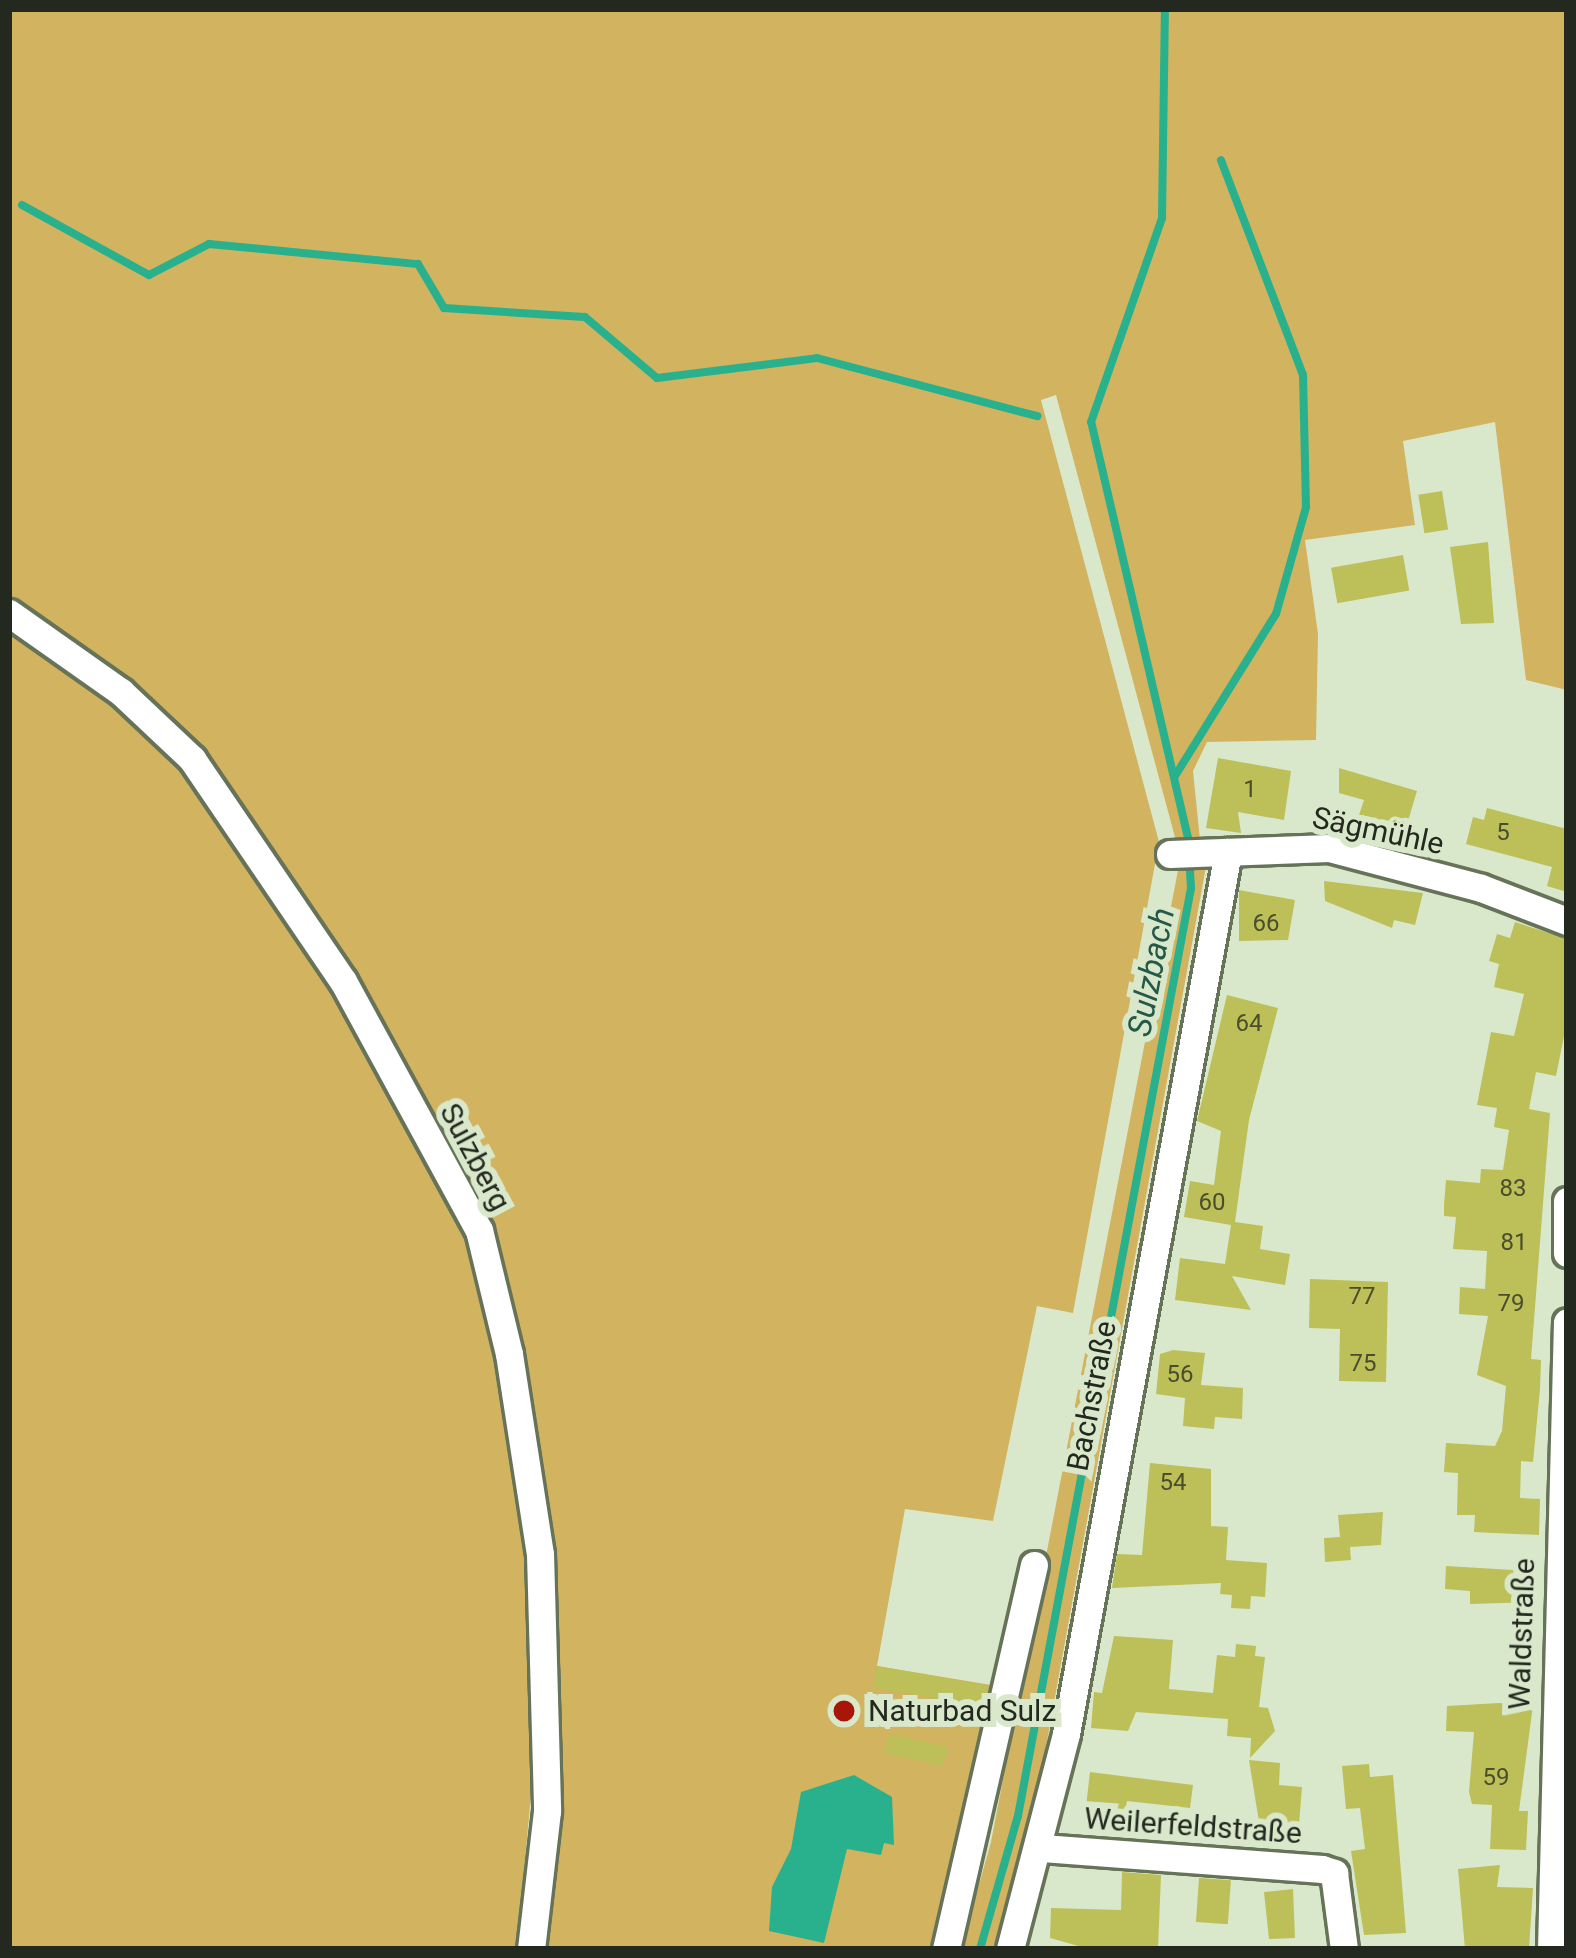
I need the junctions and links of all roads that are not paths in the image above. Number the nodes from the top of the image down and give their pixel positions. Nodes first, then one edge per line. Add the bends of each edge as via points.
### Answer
1 (9, 613) edge
2 (1197, 851) joint
3 (1567, 921) edge
4 (1567, 1201) edge
5 (1567, 1253) edge
6 (1567, 1322) edge
7 (1034, 1565) dead end
8 (1558, 1843) edge
9 (1042, 1848) junction
10 (531, 1949) edge
11 (946, 1949) edge
12 (1010, 1949) edge
13 (1344, 1949) edge
14 (1550, 1949) edge

1 - 10 street, Sulzberg via 121,692 192,759 343,981 478,1230 509,1354 540,1554 547,1811
2 - 3 street, Sägmühle via 1329,848 1481,888
2 - 9 street, Bachstraße
4 - 5 street
6 - 8 street, Waldstraße
7 - 11 street
8 - 14 street, Waldstraße
9 - 12 street, Bachstraße
9 - 13 street, Weilerfeldstraße via 1334,1873

